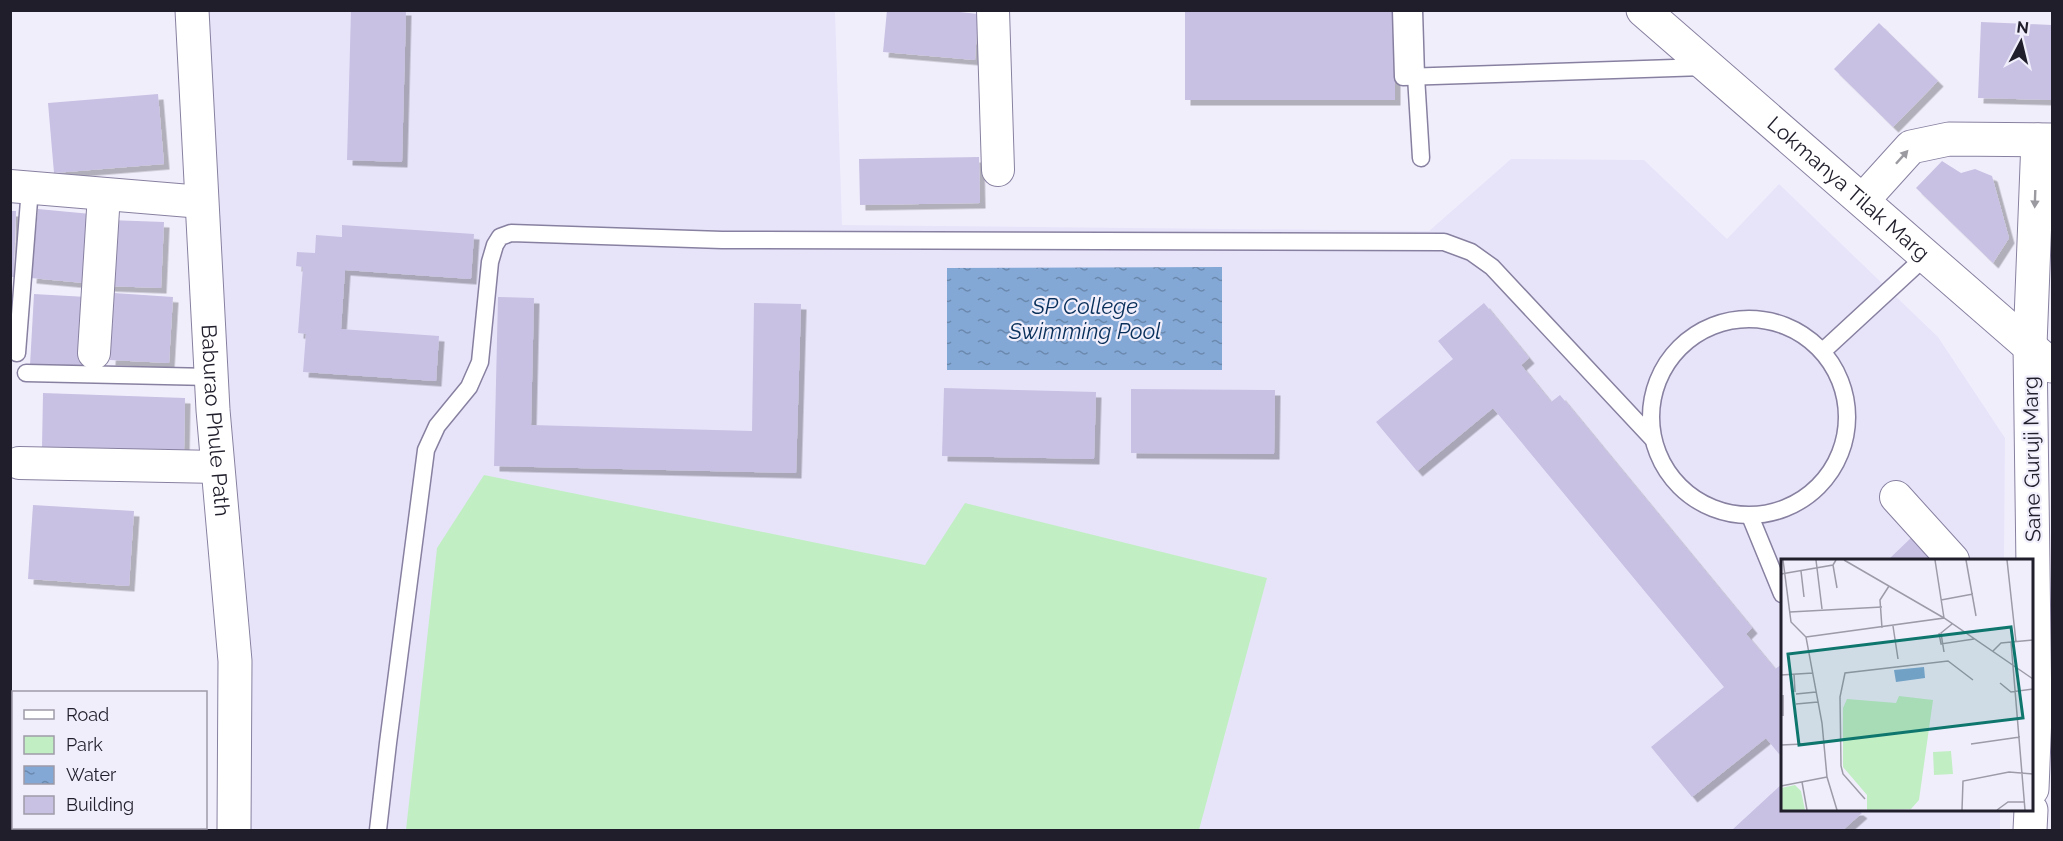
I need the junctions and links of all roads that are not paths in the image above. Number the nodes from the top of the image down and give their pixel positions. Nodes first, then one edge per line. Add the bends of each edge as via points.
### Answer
1 (192, 10) edge
2 (993, 10) edge
3 (1401, 10) edge
4 (1414, 10) edge
5 (1642, 10) edge
6 (1708, 67) junction
7 (1416, 76) junction
8 (2045, 140) edge
9 (1421, 158) dead end
10 (998, 170) dead end
11 (20, 187) edge
12 (104, 194) junction
13 (1863, 200) junction
14 (202, 202) junction
15 (1927, 255) junction
16 (1823, 351) junction
17 (17, 353) dead end
18 (94, 353) dead end
19 (2041, 355) edge
20 (26, 374) dead end
21 (212, 377) junction
22 (1652, 438) junction
23 (20, 463) dead end
24 (218, 467) junction
25 (1896, 498) dead end
26 (1750, 516) junction
27 (1951, 559) edge
28 (1781, 592) edge
29 (2039, 598) edge
30 (2043, 683) edge
31 (2039, 773) edge
32 (2031, 811) edge
33 (234, 831) edge
34 (378, 831) edge
35 (2030, 831) edge

1 - 14 street, Baburao Phule Path
2 - 10 street
3 - 7 lane via 1403,77
4 - 7 lane
5 - 6 street, Lokmanya Tilak Marg
6 - 7 lane
6 - 13 street, Lokmanya Tilak Marg
7 - 9 lane
13 -> 8 street via 1911,147 1949,139
8 -> 19 street, Sane Guruji Marg
11 - 12 street
11 - 17 lane
12 - 14 street
12 - 18 street
13 - 15 street, Lokmanya Tilak Marg
14 - 21 street, Baburao Phule Path
15 - 16 lane
15 - 19 street, Lokmanya Tilak Marg
16 - 22 lane via 1799,331 1769,320 1737,319 1707,328 1680,346 1660,373 1651,404
16 - 26 lane via 1841,377 1849,408 1846,440 1834,469 1812,494 1783,510
19 - 29 street, Sane Guruji Marg
20 - 21 lane
21 - 24 street, Baburao Phule Path
22 - 26 lane via 1665,469 1687,495 1717,510
22 - 34 lane via 1492,267 1471,252 1444,242 734,240 511,232 500,237 490,262 480,362 469,387 437,426 426,450
23 - 24 street
24 - 33 street, Baburao Phule Path via 235,661
25 - 27 street
26 - 28 lane
29 - 30 street, Sane Guruji Marg
30 - 31 street, Sane Guruji Marg
32 - 35 street

